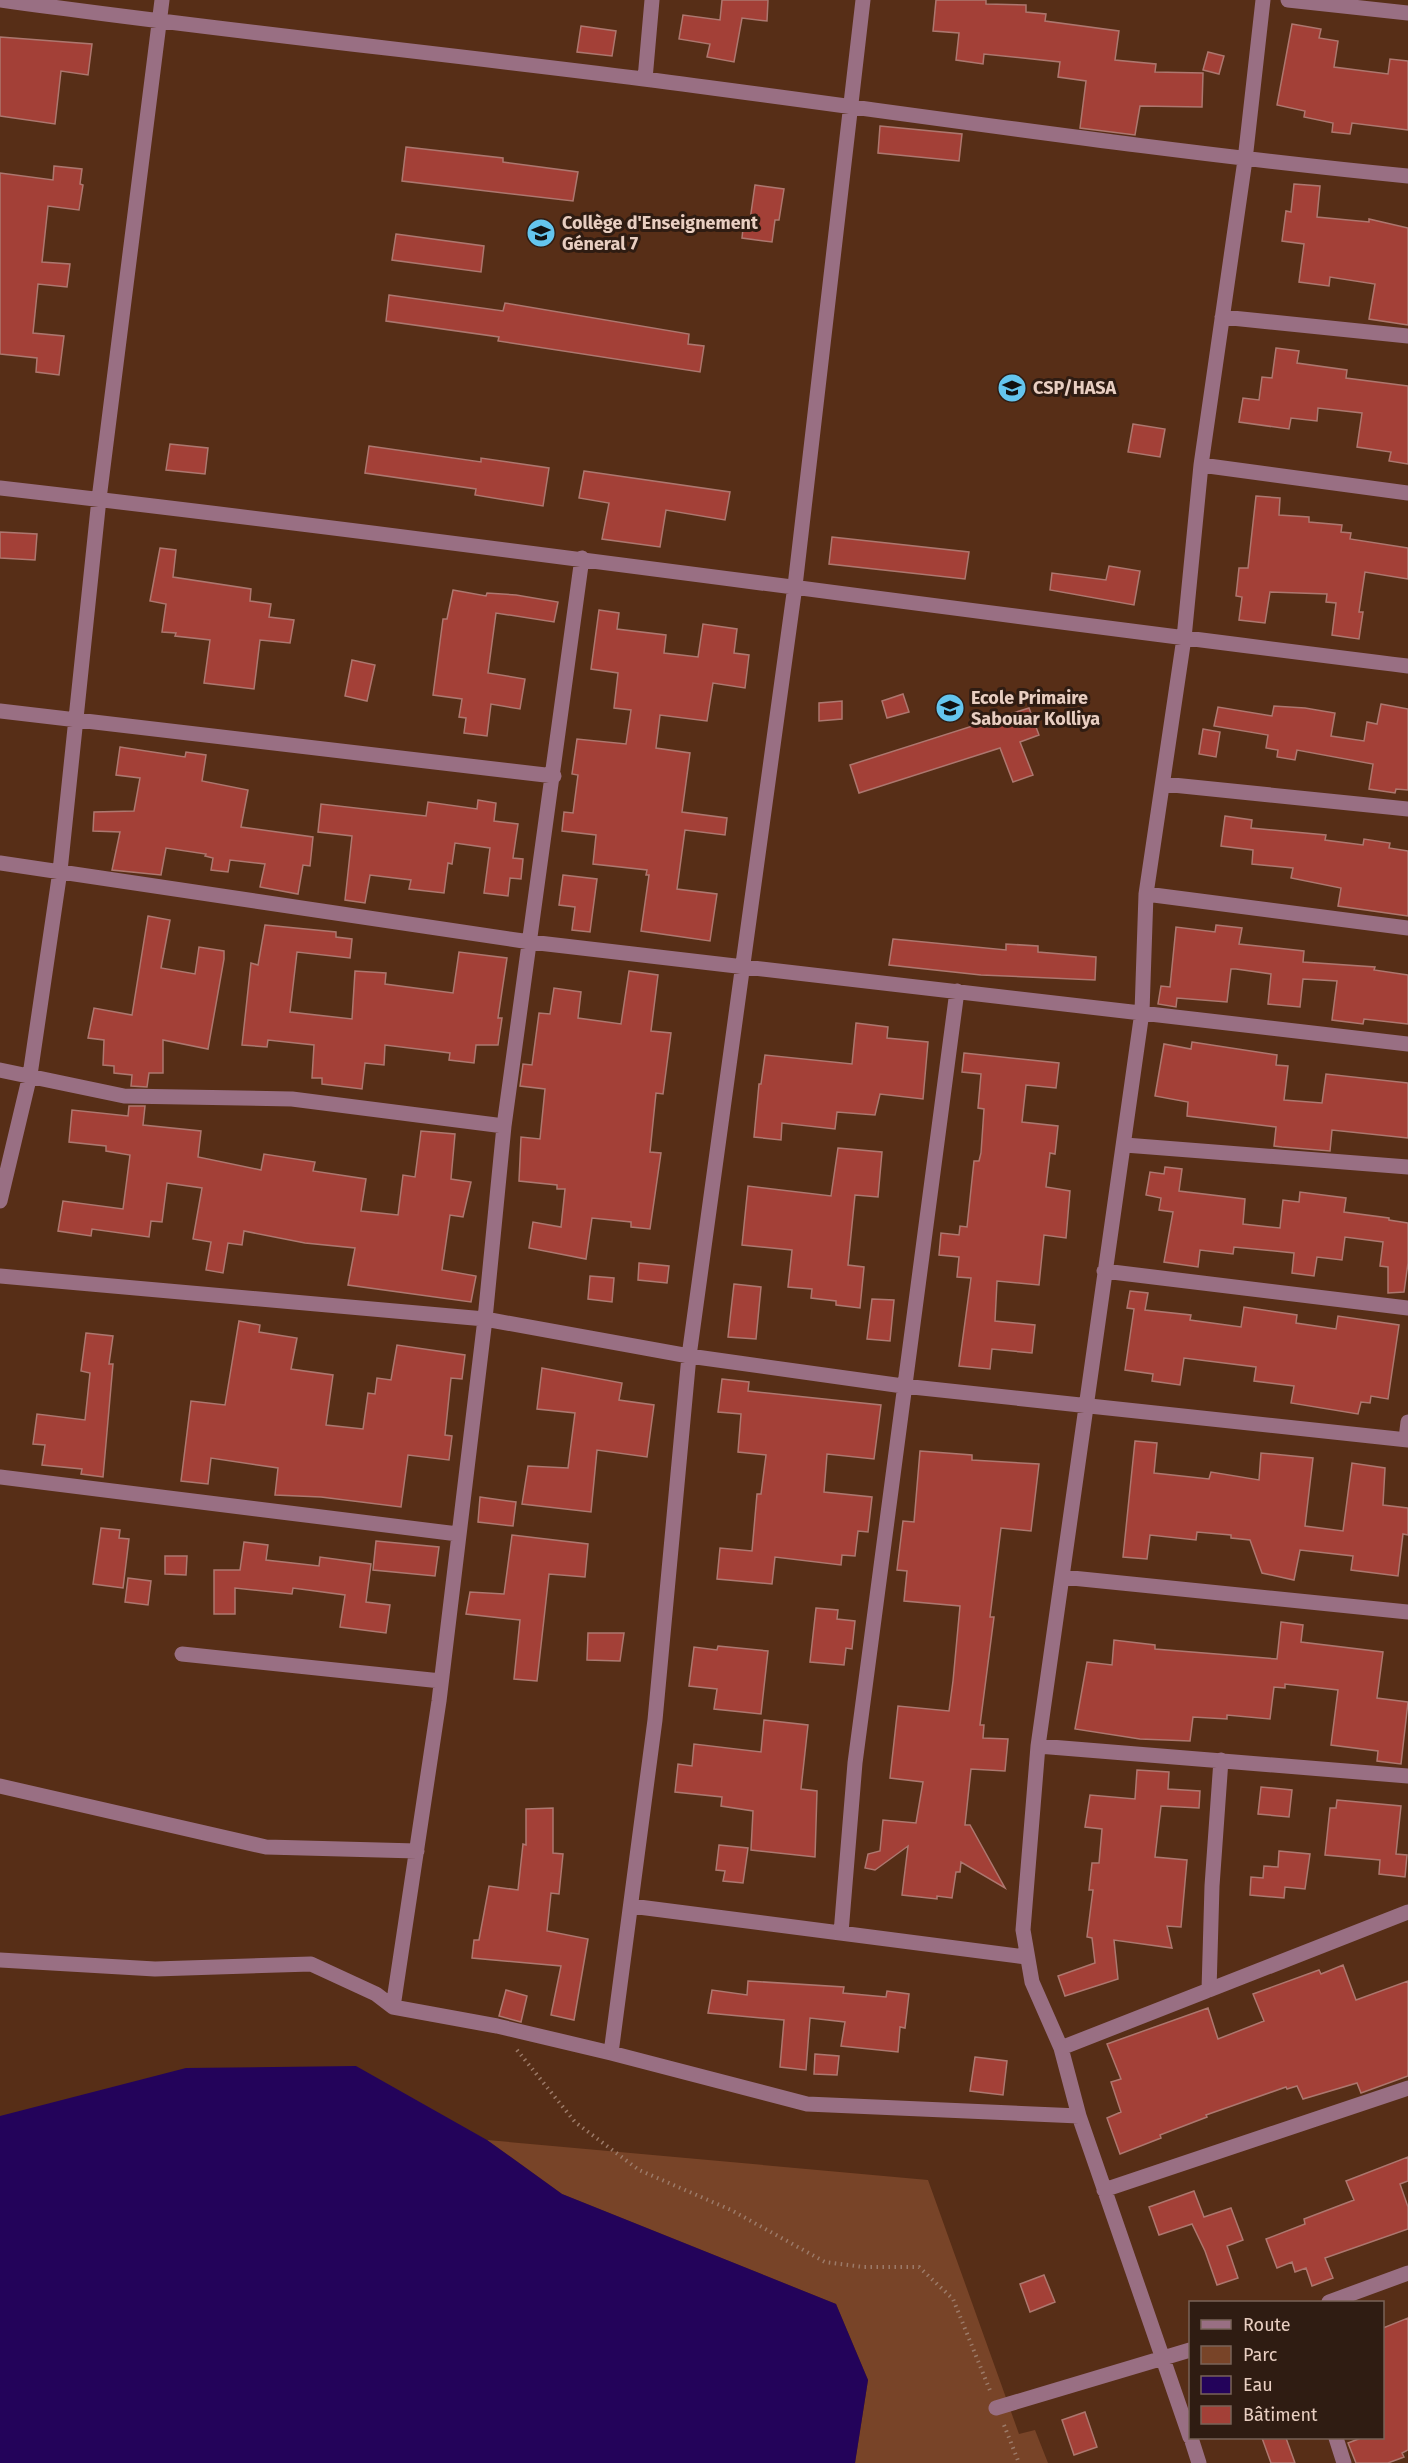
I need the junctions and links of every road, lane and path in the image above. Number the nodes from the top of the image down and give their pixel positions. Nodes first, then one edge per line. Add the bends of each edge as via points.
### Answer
1 (1, 0) edge
2 (162, 0) edge
3 (652, 0) edge
4 (863, 0) edge
5 (1263, 0) edge
6 (1288, 0) edge
7 (1408, 13) edge
8 (159, 22) junction
9 (645, 79) junction
10 (849, 108) junction
11 (1245, 160) junction
12 (1408, 176) edge
13 (1222, 317) junction
14 (1408, 336) edge
15 (1201, 465) junction
16 (0, 488) edge
17 (1408, 493) edge
18 (99, 499) junction
19 (582, 558) junction
20 (795, 586) junction
21 (1184, 638) junction
22 (1408, 666) edge
23 (0, 711) edge
24 (75, 721) junction
25 (554, 776) junction
26 (1162, 784) junction
27 (1408, 809) edge
28 (0, 863) edge
29 (60, 871) junction
30 (1146, 894) junction
31 (1408, 928) edge
32 (530, 942) junction
33 (745, 968) junction
34 (957, 991) junction
35 (1142, 1012) junction
36 (1408, 1044) edge
37 (0, 1070) edge
38 (30, 1075) junction
39 (504, 1126) junction
40 (1125, 1145) junction
41 (1408, 1167) edge
42 (0, 1201) edge
43 (1104, 1271) junction
44 (0, 1276) edge
45 (1408, 1308) edge
46 (485, 1319) junction
47 (689, 1356) junction
48 (903, 1386) junction
49 (1087, 1405) junction
50 (1408, 1422) edge
51 (1407, 1440) edge
52 (0, 1477) edge
53 (458, 1534) junction
54 (1062, 1577) junction
55 (1408, 1612) edge
56 (183, 1654) dead end
57 (441, 1681) junction
58 (1038, 1746) junction
59 (1221, 1760) junction
60 (1408, 1776) edge
61 (0, 1786) edge
62 (417, 1851) junction
63 (632, 1906) junction
64 (1408, 1912) edge
65 (841, 1933) junction
66 (1026, 1957) junction
67 (0, 1960) edge
68 (1209, 1990) junction
69 (393, 2007) junction
70 (497, 2026) junction
71 (1061, 2048) junction
72 (611, 2053) junction
73 (1408, 2088) edge
74 (1079, 2116) junction
75 (1104, 2190) junction
76 (1408, 2273) edge
77 (1332, 2301) edge
78 (1189, 2351) edge
79 (1163, 2359) junction
80 (996, 2408) junction
81 (1189, 2431) edge
82 (1192, 2439) edge
83 (1336, 2439) edge
84 (1019, 2463) edge
85 (1199, 2463) edge
86 (1344, 2463) edge

1 - 8 street
2 - 8 street
3 - 9 street
4 - 10 street
5 - 11 street
6 - 7 street
8 - 9 street
8 - 18 street
9 - 10 street
10 - 11 street
10 - 20 street
11 - 12 street
11 - 13 street
13 - 14 street
13 - 15 street
15 - 17 street
15 - 21 street
16 - 18 street
18 - 19 street
18 - 24 street
19 - 20 street
19 - 25 street
20 - 21 street
20 - 33 street
21 - 22 street
21 - 26 street
23 - 24 street
24 - 25 street
24 - 29 street
25 - 32 street
26 - 27 street
26 - 30 street
28 - 29 street
29 - 32 street
29 - 38 street
30 - 31 street
30 - 35 street
32 - 33 street
32 - 39 street
33 - 34 street
33 - 47 street
34 - 35 street
34 - 48 street
35 - 36 street
35 - 40 street
37 - 38 street
38 - 39 street via 124,1096 292,1099
38 - 42 street
39 - 46 street
40 - 41 street
40 - 43 street
43 - 45 street
43 - 49 street
44 - 46 street
46 - 47 street
46 - 53 street
47 - 48 street
47 - 63 street via 655,1720
48 - 49 street
48 - 65 street via 855,1763
49 - 51 street
49 - 54 street
50 - 51 street
52 - 53 street
53 - 57 street
54 - 55 street
54 - 58 street
56 - 57 street
57 - 62 street
58 - 59 street
58 - 66 street via 1023,1930
59 - 60 street
59 - 68 street
61 - 62 street via 266,1847
62 - 69 street
63 - 65 street
63 - 72 street
64 - 68 street
65 - 66 street
66 - 71 street via 1032,1982
67 - 69 street via 155,1969 311,1964 376,1994
68 - 71 street
69 - 70 street
70 - 72 street
70 - 80 path via 575,2122 639,2170 731,2210 825,2262 863,2267 919,2266 953,2299
71 - 74 street
72 - 74 street via 814,2105
73 - 75 street
74 - 75 street
75 - 79 street
76 - 77 street
78 - 79 street
79 - 80 street
79 - 81 street
80 - 84 path
82 - 85 street
83 - 86 street

